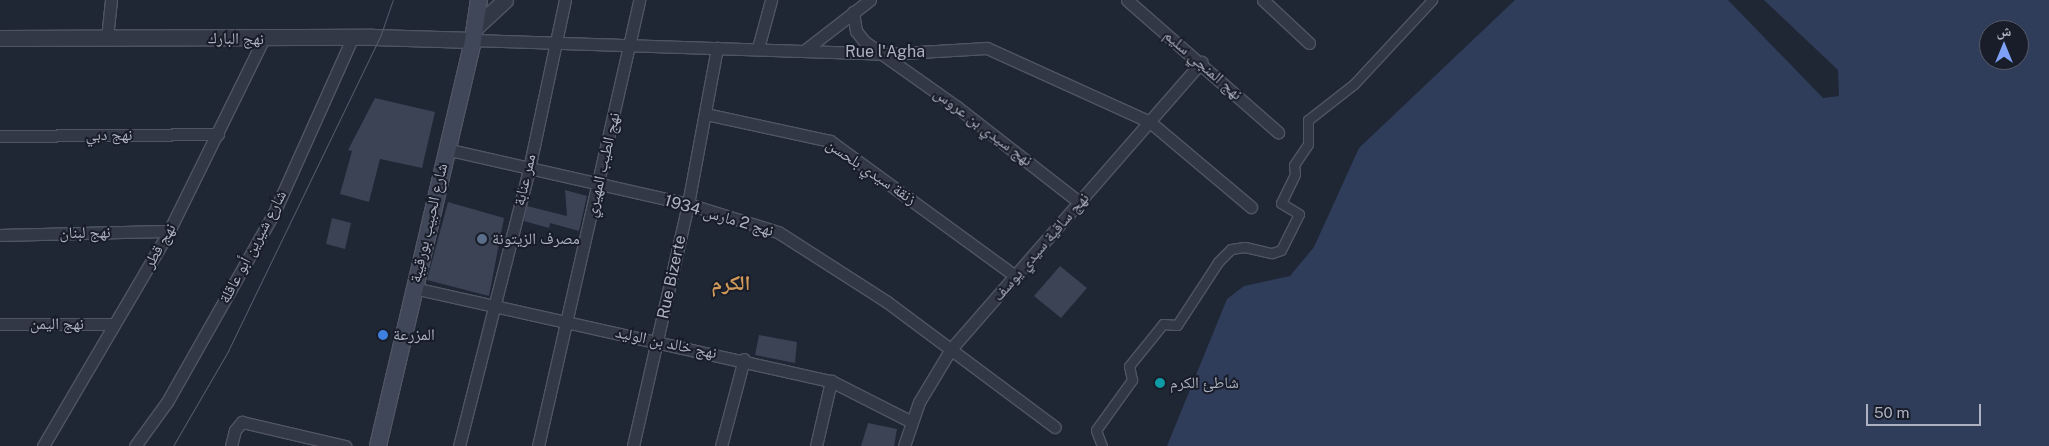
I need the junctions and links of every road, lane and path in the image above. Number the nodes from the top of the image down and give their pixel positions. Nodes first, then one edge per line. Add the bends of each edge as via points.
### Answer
1 (111, 0) edge
2 (479, 0) edge
3 (505, 0) edge
4 (565, 0) edge
5 (639, 0) edge
6 (771, 0) edge
7 (870, 0) edge
8 (1127, 0) edge
9 (1263, 0) edge
10 (1432, 0) edge
11 (853, 12) junction
12 (474, 34) junction
13 (0, 38) edge
14 (107, 38) junction
15 (352, 38) junction
16 (263, 40) junction
17 (555, 42) junction
18 (1309, 42) dead end
19 (629, 44) junction
20 (717, 48) junction
21 (758, 48) junction
22 (805, 50) junction
23 (885, 54) junction
24 (1200, 62) junction
25 (706, 114) junction
26 (1150, 122) junction
27 (1278, 132) dead end
28 (218, 134) junction
29 (0, 136) edge
30 (446, 150) junction
31 (529, 169) junction
32 (598, 185) junction
33 (1080, 202) junction
34 (688, 204) junction
35 (1251, 207) dead end
36 (169, 231) junction
37 (0, 235) edge
38 (1015, 276) junction
39 (414, 288) junction
40 (494, 306) junction
41 (566, 322) junction
42 (0, 324) edge
43 (113, 324) junction
44 (658, 341) junction
45 (951, 349) junction
46 (744, 359) junction
47 (830, 381) junction
48 (910, 420) junction
49 (1055, 427) dead end
50 (44, 446) edge
51 (135, 446) edge
52 (231, 446) edge
53 (345, 446) edge
54 (378, 446) edge
55 (459, 446) edge
56 (538, 446) edge
57 (633, 446) edge
58 (721, 446) edge
59 (816, 446) edge
60 (904, 446) edge
61 (1102, 446) edge

1 - 14 street
2 - 12 main road, شارع الحبيب بورقيبة
3 - 12 street
4 - 17 street, ممر عنابة
5 - 19 street, نهج الطيب المهيري
6 - 21 street
7 - 11 street
8 - 24 street, نهج المنجي سليم
9 - 18 street
10 - 61 street via 1354,84 1308,120 1308,144 1294,166 1295,174 1281,203 1299,214 1281,250 1272,253 1245,247 1231,249 1218,262 1177,325 1163,324 1129,366 1132,380 1097,429
11 - 22 street
11 - 23 street, نهج سيدي بن عروس via 860,38
12 - 15 street, نهج البارك
12 - 17 street, Rue l'Agha
12 - 30 main road, شارع الحبيب بورقيبة
13 - 14 street, نهج البارك
14 - 16 street, نهج البارك
15 - 16 street, نهج البارك
15 - 51 street, شارع شيرين أبو عاقلة via 273,214 167,402
16 - 28 street, نهج قطر
17 - 19 street, Rue l'Agha
17 - 31 street, ممر عنابة
19 - 20 street, Rue l'Agha
19 - 32 street, نهج الطيب المهيري
20 - 21 street, Rue l'Agha
20 - 25 street, Rue Bizerte
21 - 22 street, Rue l'Agha
22 - 23 street, Rue l'Agha
23 - 26 street, Rue l'Agha via 987,48
23 - 33 street, نهج سيدي بن عروس
24 - 26 street, نهج ساقية سيدي يوسف
24 - 27 street, نهج المنجي سليم
25 - 34 street, Rue Bizerte
25 - 38 street, زنقة سيدي بلحسن via 830,141
26 - 33 street, نهج ساقية سيدي يوسف
26 - 35 street, Rue l'Agha
28 - 29 street, نهج دبي
28 - 36 street, نهج قطر
30 - 31 street, نهج 2 مارس 1934
30 - 39 main road, شارع الحبيب بورقيبة
31 - 32 street, نهج 2 مارس 1934
31 - 40 street, ممر عنابة
32 - 34 street, نهج 2 مارس 1934
32 - 41 street, نهج الطيب المهيري
33 - 38 street, نهج ساقية سيدي يوسف
34 - 44 street, Rue Bizerte
34 - 45 street, نهج 2 مارس 1934 via 778,232 888,302
36 - 37 street, نهج لبنان
36 - 43 street, نهج قطر
38 - 45 street, نهج ساقية سيدي يوسف
39 - 40 street, نهج خالد بن الوليد
39 - 54 main road, شارع الحبيب بورقيبة
40 - 41 street, نهج خالد بن الوليد
40 - 55 street, ممر عنابة
41 - 44 street, نهج خالد بن الوليد
41 - 56 street, نهج الطيب المهيري
42 - 43 street, نهج اليمن
43 - 50 street, نهج قطر
44 - 46 street, نهج خالد بن الوليد
44 - 57 street, Rue Bizerte
45 - 48 street, نهج ساقية سيدي يوسف
45 - 49 street, نهج 2 مارس 1934
46 - 47 street, نهج خالد بن الوليد
46 - 58 street
47 - 48 street, نهج خالد بن الوليد
47 - 59 street
48 - 60 street, نهج ساقية سيدي يوسف
52 - 53 street via 235,430 242,422

